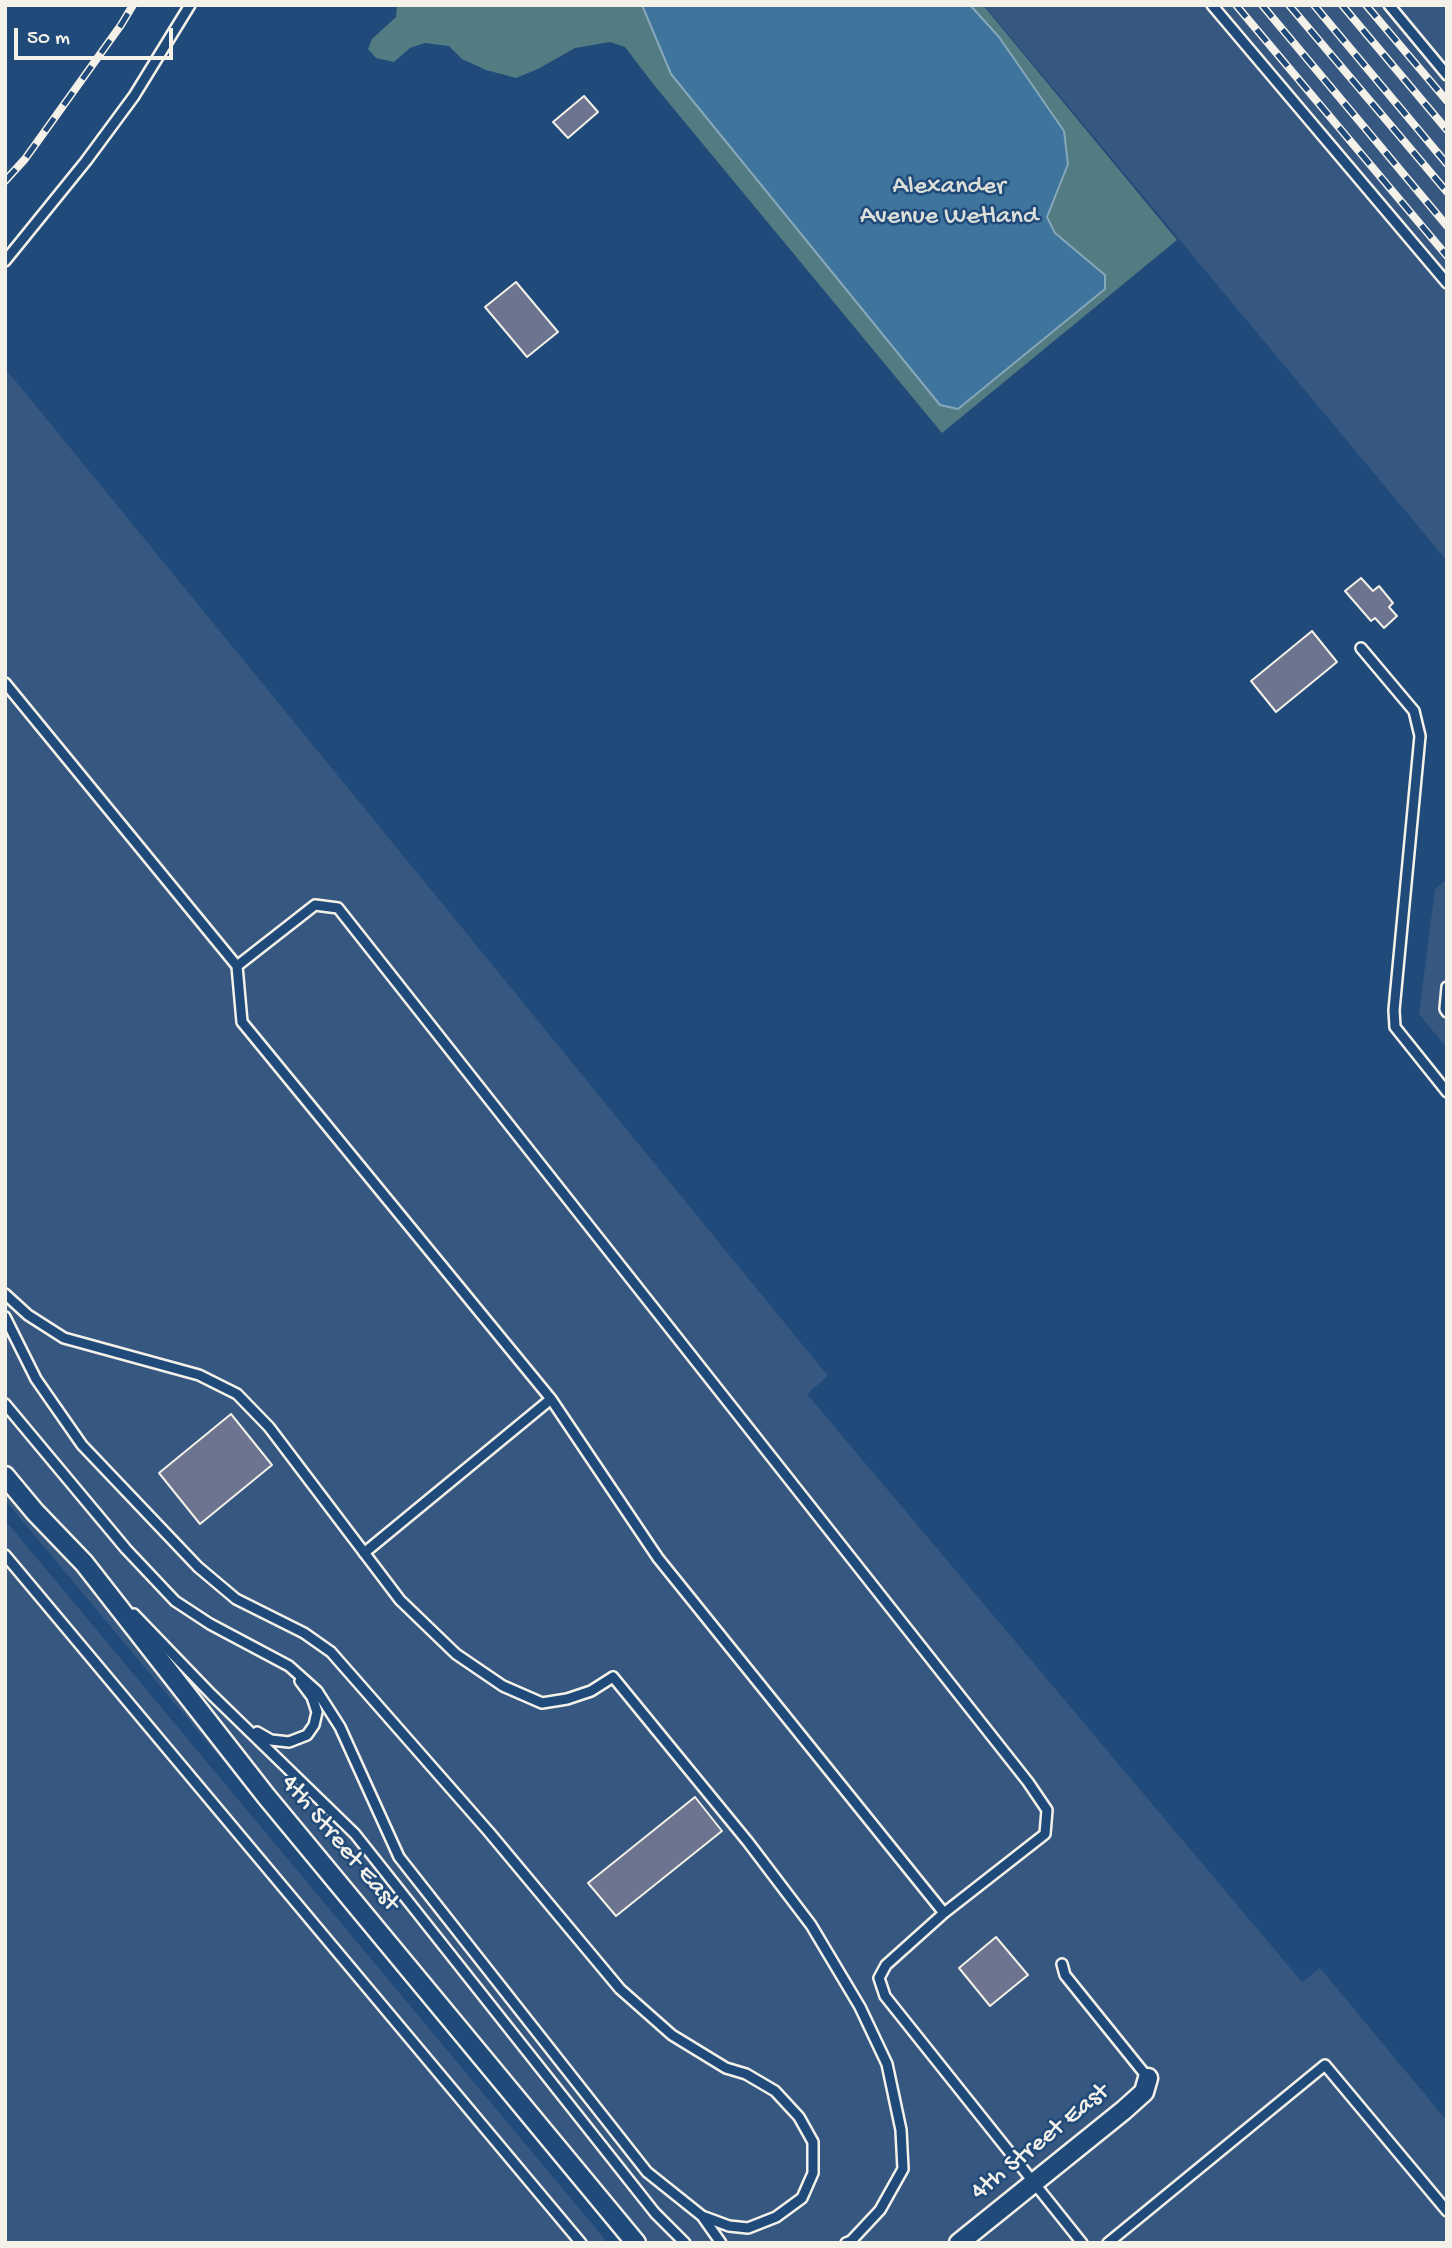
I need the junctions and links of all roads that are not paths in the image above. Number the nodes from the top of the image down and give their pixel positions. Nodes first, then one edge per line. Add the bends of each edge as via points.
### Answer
1 (191, 5) edge
2 (1212, 5) edge
3 (1389, 5) edge
4 (1447, 75) edge
5 (5, 261) edge
6 (1447, 283) edge
7 (1361, 648) dead end
8 (5, 683) edge
9 (237, 966) junction
10 (1447, 987) edge
11 (1447, 1012) edge
12 (1447, 1092) edge
13 (5, 1294) edge
14 (5, 1317) edge
15 (551, 1399) junction
16 (5, 1404) edge
17 (5, 1476) edge
18 (365, 1553) junction
19 (5, 1555) edge
20 (84, 1563) junction
21 (289, 1666) junction
22 (243, 1724) junction
23 (944, 1913) junction
24 (1062, 1964) dead end
25 (1148, 2078) joint
26 (1034, 2183) junction
27 (1447, 2211) edge
28 (702, 2216) junction
29 (581, 2243) edge
30 (636, 2243) edge
31 (685, 2243) edge
32 (721, 2243) edge
33 (846, 2243) edge
34 (959, 2243) edge
35 (1082, 2243) edge
36 (1108, 2243) edge

1 - 5 lane via 134,96
2 - 6 lane
3 - 4 lane
7 - 12 lane via 1414,710 1420,736 1395,1027
8 - 9 lane
9 - 15 lane via 242,1022
9 - 23 lane via 315,905 338,908 1028,1783 1047,1810 1045,1834
10 - 11 lane
13 - 18 lane via 64,1338 199,1375 237,1394 269,1427
14 - 28 lane via 36,1379 82,1445 198,1567 236,1599 331,1652 620,1989 672,2035 775,2091 799,2117 813,2142 813,2173 802,2198 776,2217 748,2228
15 - 18 lane
15 - 23 lane via 658,1558
16 - 21 lane via 175,1601
17 - 20 street, 4th Street East
18 - 33 lane via 400,1600 456,1654 503,1686 542,1703 579,1695 613,1677 811,1926 860,2007 887,2064 901,2130 903,2169 880,2210
19 - 29 lane
20 - 22 lane
20 - 30 street, 4th Street East via 266,1796
21 - 22 lane via 317,1712 307,1735 289,1742 271,1740
21 - 28 lane via 317,1691 340,1727 399,1857 647,2172
22 - 31 lane via 355,1834 655,2213
23 - 26 lane via 886,1965 879,1978 885,1996
24 - 25 lane via 1065,1975
25 - 26 street, 4th Street East via 1144,2092
26 - 34 street, 4th Street East
26 - 35 lane
27 - 36 lane via 1325,2065
28 - 32 lane

